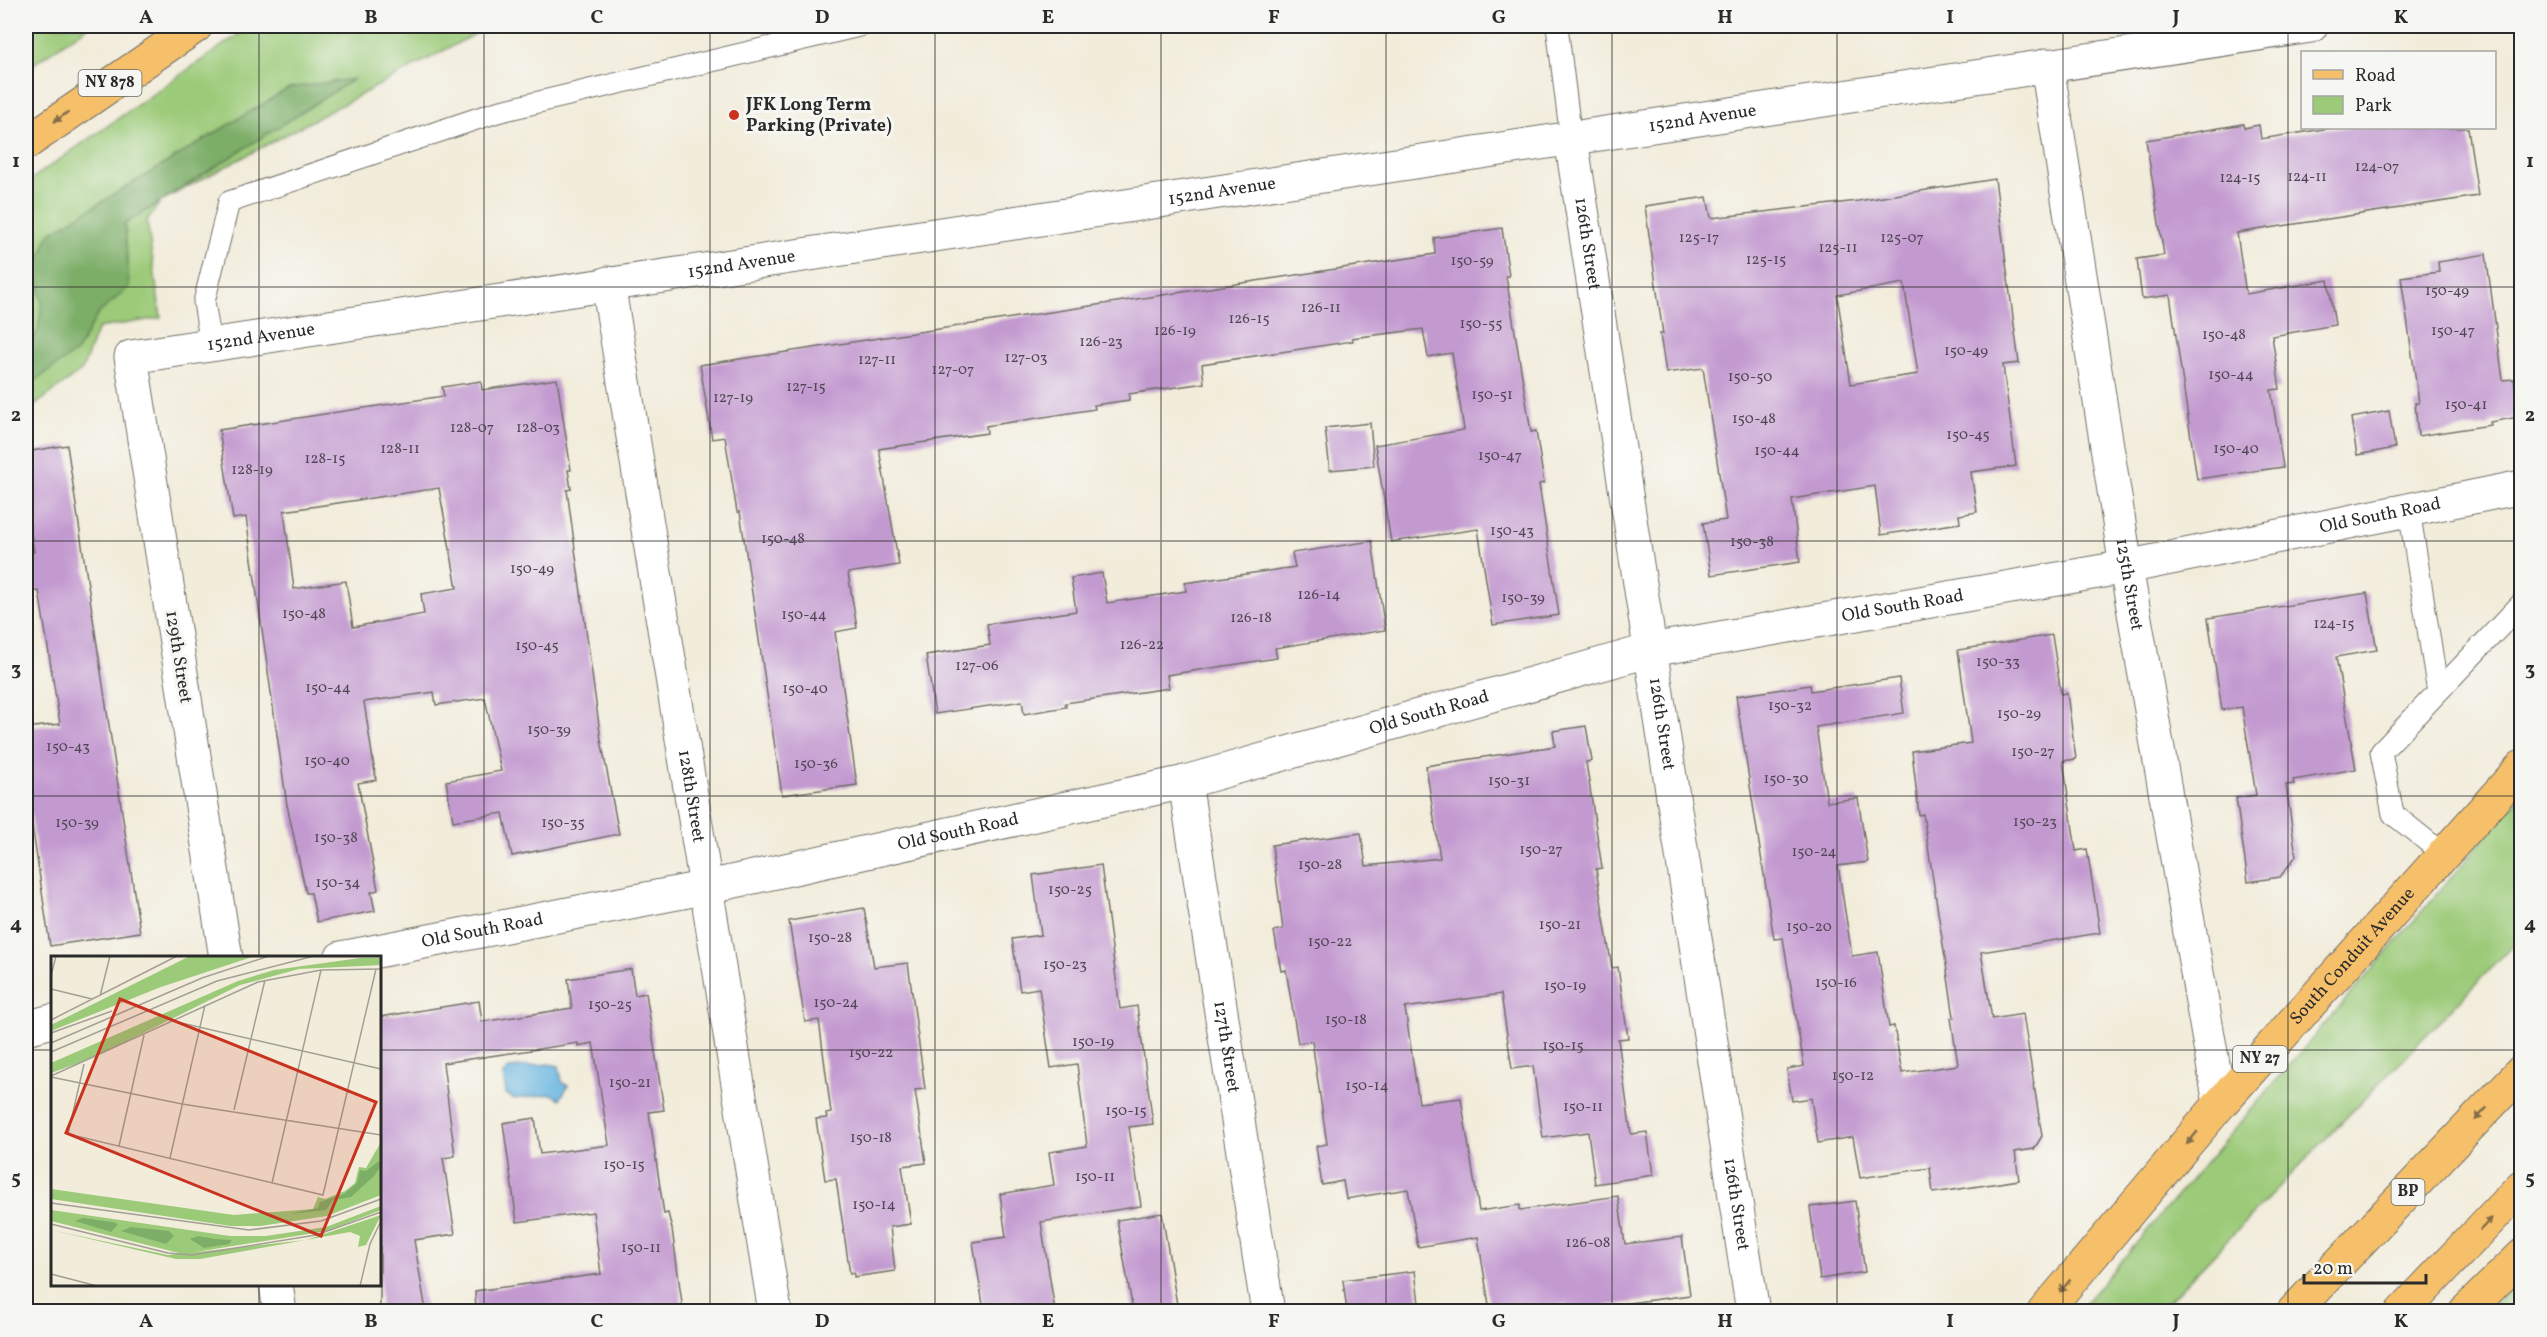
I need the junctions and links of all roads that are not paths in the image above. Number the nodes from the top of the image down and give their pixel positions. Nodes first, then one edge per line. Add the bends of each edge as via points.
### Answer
1 (196, 26) edge
2 (859, 26) edge
3 (1557, 26) edge
4 (2311, 26) edge
5 (2047, 65) junction
6 (1570, 139) junction
7 (26, 143) edge
8 (608, 283) junction
9 (211, 345) junction
10 (131, 357) joint
11 (2522, 487) edge
12 (2409, 510) junction
13 (2126, 567) junction
14 (2522, 603) edge
15 (1651, 650) junction
16 (2438, 692) junction
17 (2522, 767) edge
18 (1185, 782) junction
19 (2442, 853) junction
20 (708, 887) junction
21 (226, 956) edge
22 (346, 956) edge
23 (51, 1021) edge
24 (26, 1028) edge
25 (2522, 1071) edge
26 (2220, 1104) junction
27 (2522, 1186) edge
28 (2522, 1256) edge
29 (276, 1286) edge
30 (280, 1311) edge
31 (775, 1311) edge
32 (1268, 1311) edge
33 (1753, 1311) edge
34 (2044, 1311) edge
35 (2293, 1311) edge
36 (2402, 1311) edge
37 (2464, 1311) edge

1 -> 7 main road, NY 878
2 - 9 lane via 497,112 229,202 204,302
3 - 6 lane
4 - 5 street, 152nd Avenue
5 - 6 street, 152nd Avenue
5 - 13 street, 125th Street
6 - 8 street, 152nd Avenue
6 - 15 street, 126th Street
8 - 9 street, 152nd Avenue
8 - 20 street, 128th Street
9 - 10 street, 152nd Avenue
10 - 21 street, 129th Street
11 - 12 street, Old South Road
12 - 13 street, Old South Road
12 - 16 lane
13 - 15 street, Old South Road
13 - 26 street, 125th Street
14 - 16 lane
15 - 18 street, Old South Road
15 - 33 street, 126th Street
16 - 19 lane via 2381,752 2393,814
17 - 19 main road, South Conduit Avenue / NY 27
18 - 20 street, Old South Road
18 - 32 street, 127th Street
19 - 26 main road, South Conduit Avenue / NY 27
20 - 22 street, Old South Road
20 - 31 street, 128th Street
23 - 24 street
25 -> 35 main road, BP
26 -> 34 main road, South Conduit Avenue / NY 27
36 -> 27 main road
28 - 37 main road
29 - 30 street

